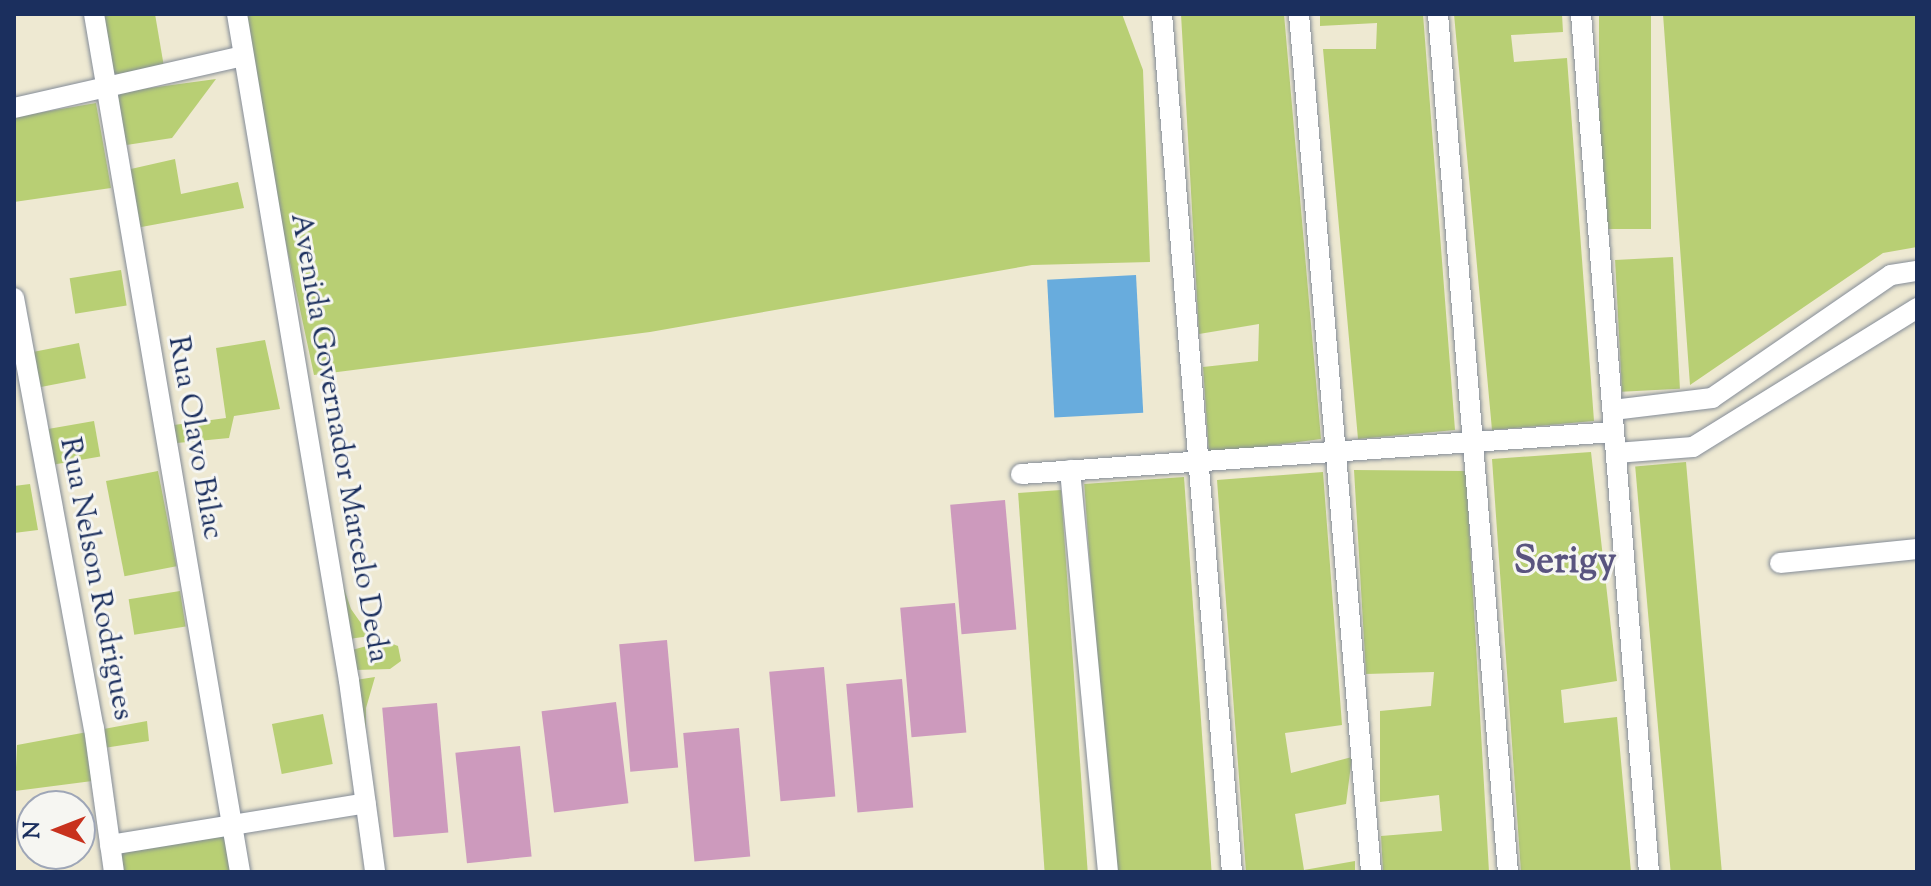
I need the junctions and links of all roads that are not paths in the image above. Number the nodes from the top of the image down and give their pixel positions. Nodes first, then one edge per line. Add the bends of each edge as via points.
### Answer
1 (94, 14) edge
2 (237, 14) edge
3 (1162, 14) edge
4 (1299, 14) edge
5 (1438, 14) edge
6 (1581, 14) edge
7 (243, 56) junction
8 (106, 90) junction
9 (14, 108) edge
10 (1917, 271) edge
11 (14, 298) edge
12 (1917, 308) edge
13 (20, 368) edge
14 (1613, 410) junction
15 (1473, 442) junction
16 (1615, 442) junction
17 (1336, 452) junction
18 (1199, 462) junction
19 (1070, 470) junction
20 (1021, 474) dead end
21 (1917, 549) edge
22 (1780, 563) dead end
23 (366, 803) junction
24 (233, 827) junction
25 (110, 845) junction
26 (114, 872) edge
27 (240, 872) edge
28 (375, 872) edge
29 (1108, 872) edge
30 (1232, 872) edge
31 (1371, 872) edge
32 (1508, 872) edge
33 (1649, 872) edge

1 - 8 street, Rua Olavo Bilac
2 - 7 street, Avenida Governador Marcelo Deda
3 - 18 street
4 - 17 street
5 - 15 street
6 - 14 street
7 - 8 street
7 - 23 street, Avenida Governador Marcelo Deda
8 - 9 street
8 - 24 street, Rua Olavo Bilac
10 - 14 street via 1891,275 1712,398
11 - 13 street, Rua Nelson Rodrigues
12 - 16 street via 1693,447
13 - 25 street, Rua Nelson Rodrigues via 94,728
14 - 16 street
15 - 16 street
15 - 17 street
15 - 32 street
16 - 33 street
17 - 18 street
17 - 31 street
18 - 19 street
18 - 30 street
19 - 20 street
19 - 29 street
21 - 22 street
23 - 24 street
23 - 28 street, Avenida Governador Marcelo Deda
24 - 25 street
24 - 27 street, Rua Olavo Bilac
25 - 26 street, Rua Nelson Rodrigues

